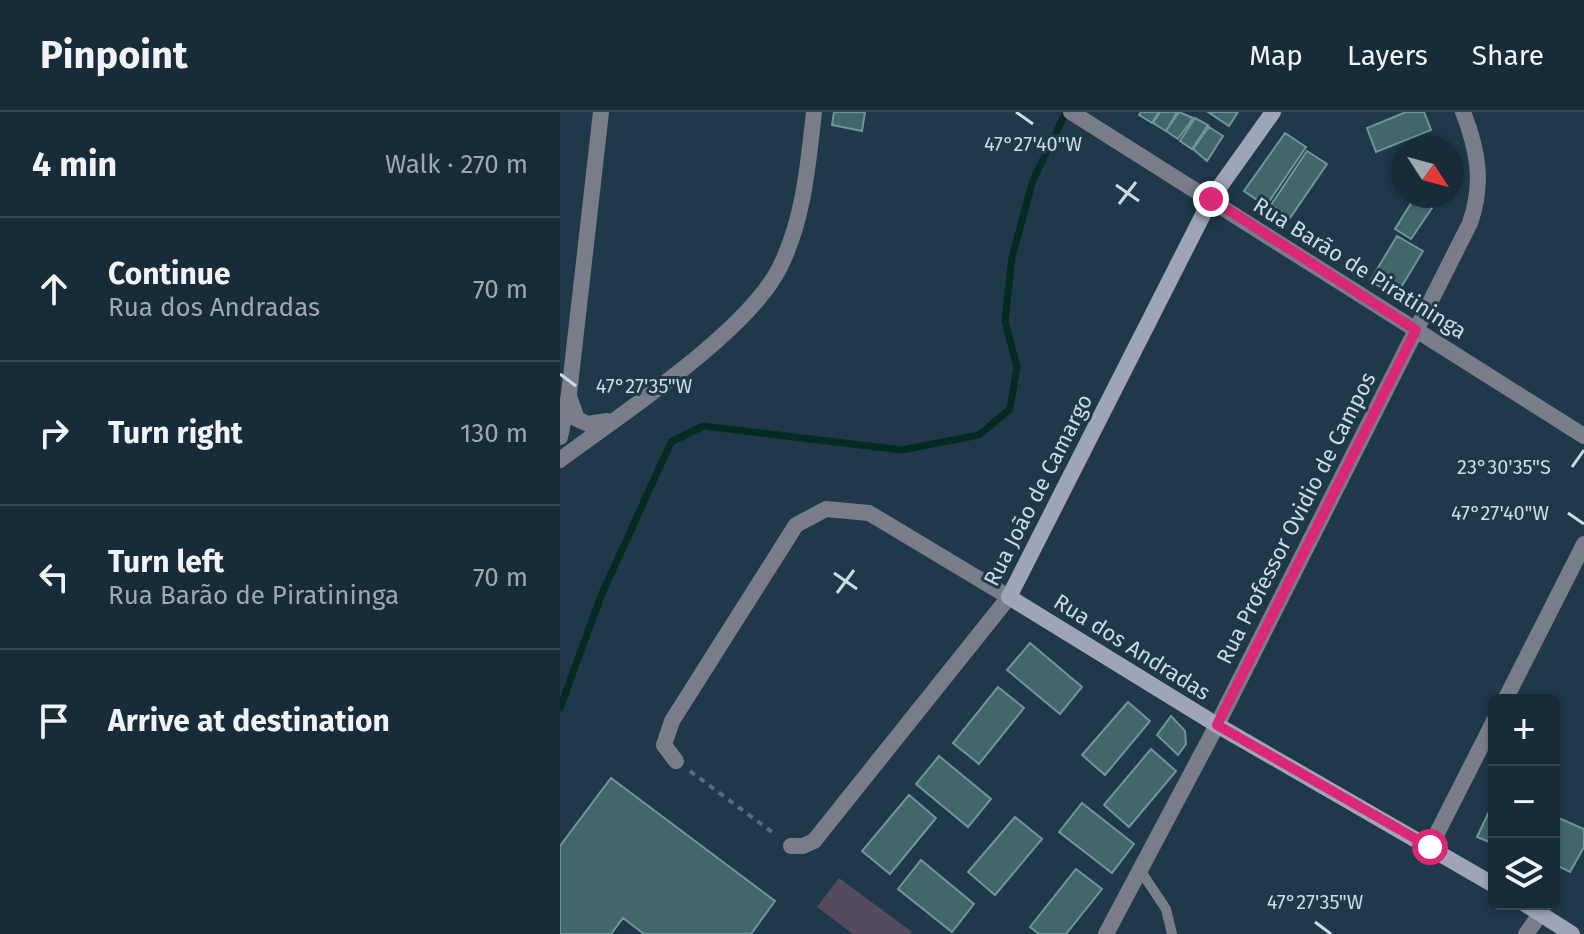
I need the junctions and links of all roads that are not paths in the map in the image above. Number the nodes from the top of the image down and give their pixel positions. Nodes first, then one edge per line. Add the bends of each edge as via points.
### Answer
1 (601, 112) edge
2 (814, 112) edge
3 (1273, 112) edge
4 (1463, 112) edge
5 (1076, 115) edge
6 (1211, 199) junction
7 (1416, 330) junction
8 (569, 394) junction
9 (614, 419) junction
10 (1584, 436) edge
11 (560, 437) edge
12 (560, 460) edge
13 (1584, 544) edge
14 (1009, 597) junction
15 (1508, 694) edge
16 (1217, 725) junction
17 (1488, 733) edge
18 (676, 761) road end
19 (791, 846) road end
20 (1430, 847) junction
21 (1140, 870) junction
22 (1488, 881) edge
23 (1536, 910) edge
24 (1541, 913) junction
25 (1106, 934) edge
26 (1172, 934) edge
27 (1526, 934) edge
28 (1572, 934) edge

1 - 8 street
2 - 9 street via 803,204 779,268 746,314
3 - 6 street, Rua João de Camargo
4 - 7 street, Rua Professor Ovidio de Campos via 1479,165 1478,200
5 - 6 street, Rua Barão de Piratininga
6 - 7 street, Rua Barão de Piratininga
6 - 14 street, Rua João de Camargo
7 - 10 street, Rua Barão de Piratininga
7 - 16 street, Rua Professor Ovidio de Campos
8 - 9 street via 577,419 588,424
8 - 11 street
9 - 12 street
13 - 15 street
14 - 16 street, Rua dos Andradas
14 - 18 street, Rua dos Andradas via 869,513 826,509 796,525 672,721 664,745
14 - 19 street, Rua João de Camargo via 814,841
16 - 20 street, Rua dos Andradas
16 - 21 street, Rua Professor Ovidio de Campos
17 - 20 street
20 - 22 street, Rua dos Andradas
21 - 25 street, Rua Professor Ovidio de Campos
21 - 26 lane via 1166,909
23 - 24 street
24 - 27 street
24 - 28 street

